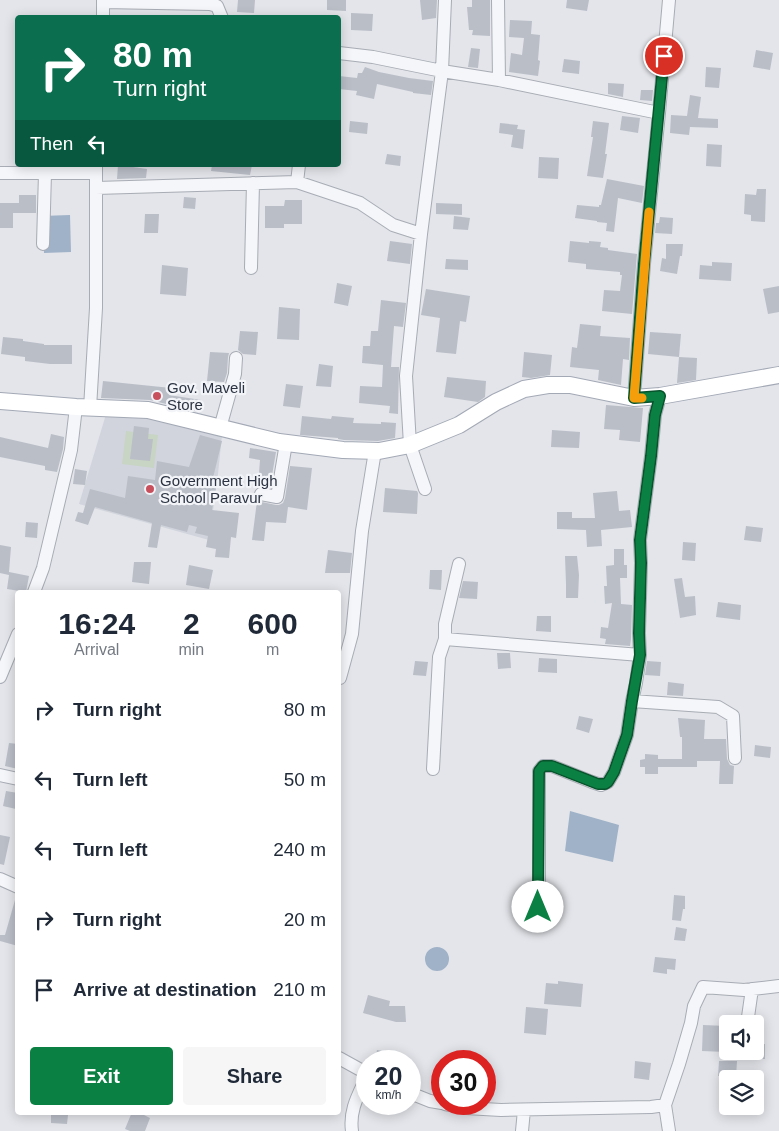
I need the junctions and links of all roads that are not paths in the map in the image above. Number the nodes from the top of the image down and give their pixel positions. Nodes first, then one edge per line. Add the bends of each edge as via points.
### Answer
1 (445, 0) edge
2 (498, 0) edge
3 (669, 0) edge
4 (103, 1) edge
5 (102, 15) edge
6 (221, 15) edge
7 (341, 53) edge
8 (442, 71) junction
9 (499, 80) junction
10 (659, 113) junction
11 (299, 167) edge
12 (96, 169) edge
13 (45, 173) junction
14 (0, 174) edge
15 (297, 182) junction
16 (253, 183) junction
17 (96, 188) junction
18 (421, 234) junction
19 (43, 244) dead end
20 (251, 268) dead end
21 (236, 358) dead end
22 (779, 374) edge
23 (660, 396) junction
24 (634, 398) junction
25 (0, 401) edge
26 (83, 407) junction
27 (220, 428) junction
28 (286, 442) junction
29 (410, 445) junction
30 (374, 451) junction
31 (425, 489) dead end
32 (261, 494) dead end
33 (459, 564) dead end
34 (35, 590) edge
35 (445, 639) junction
36 (15, 641) edge
37 (344, 641) edge
38 (640, 655) junction
39 (341, 669) edge
40 (0, 677) edge
41 (632, 701) junction
42 (734, 758) dead end
43 (433, 770) dead end
44 (0, 775) edge
45 (15, 778) edge
46 (0, 879) edge
47 (15, 886) edge
48 (538, 907) dead end
49 (779, 986) edge
50 (752, 989) junction
51 (748, 1015) edge
52 (341, 1059) edge
53 (356, 1067) edge
54 (356, 1100) edge
55 (665, 1105) junction
56 (496, 1110) edge
57 (524, 1110) junction
58 (352, 1131) edge
59 (522, 1131) edge
60 (669, 1131) edge

1 - 8 street
2 - 9 street
3 - 10 street
4 - 5 street
4 - 6 street via 210,4 217,6
7 - 8 street
8 - 9 street
8 - 18 street
9 - 10 street
10 - 24 street
11 - 15 street
12 - 13 street
12 - 17 street
13 - 14 street
13 - 19 street
15 - 16 street
15 - 18 street via 360,203 393,225
16 - 17 street
16 - 20 street
17 - 26 street via 96,308
18 - 29 street via 406,376
21 - 27 street via 235,374
22 - 23 main road
23 - 24 main road
23 - 38 street via 640,540
24 - 29 main road via 570,385 524,389 460,425
25 - 26 main road
26 - 27 main road via 148,410
26 - 34 street
27 - 28 main road
28 - 30 main road
28 - 32 street via 277,497
29 - 30 main road
29 - 31 street
30 - 37 street via 352,634
33 - 35 street via 445,624
35 - 38 street
35 - 43 street via 439,657
36 - 40 street
37 - 39 street
38 - 41 street
41 - 42 street via 718,707 733,716
41 - 48 street via 627,735 608,782 598,784 552,766 543,766 539,771
44 - 45 street
46 - 47 street
49 - 50 street
50 - 51 street
50 - 55 street via 703,987 694,1006
52 - 53 street
54 - 58 street
55 - 57 street
55 - 60 street
56 - 57 street
57 - 59 street

